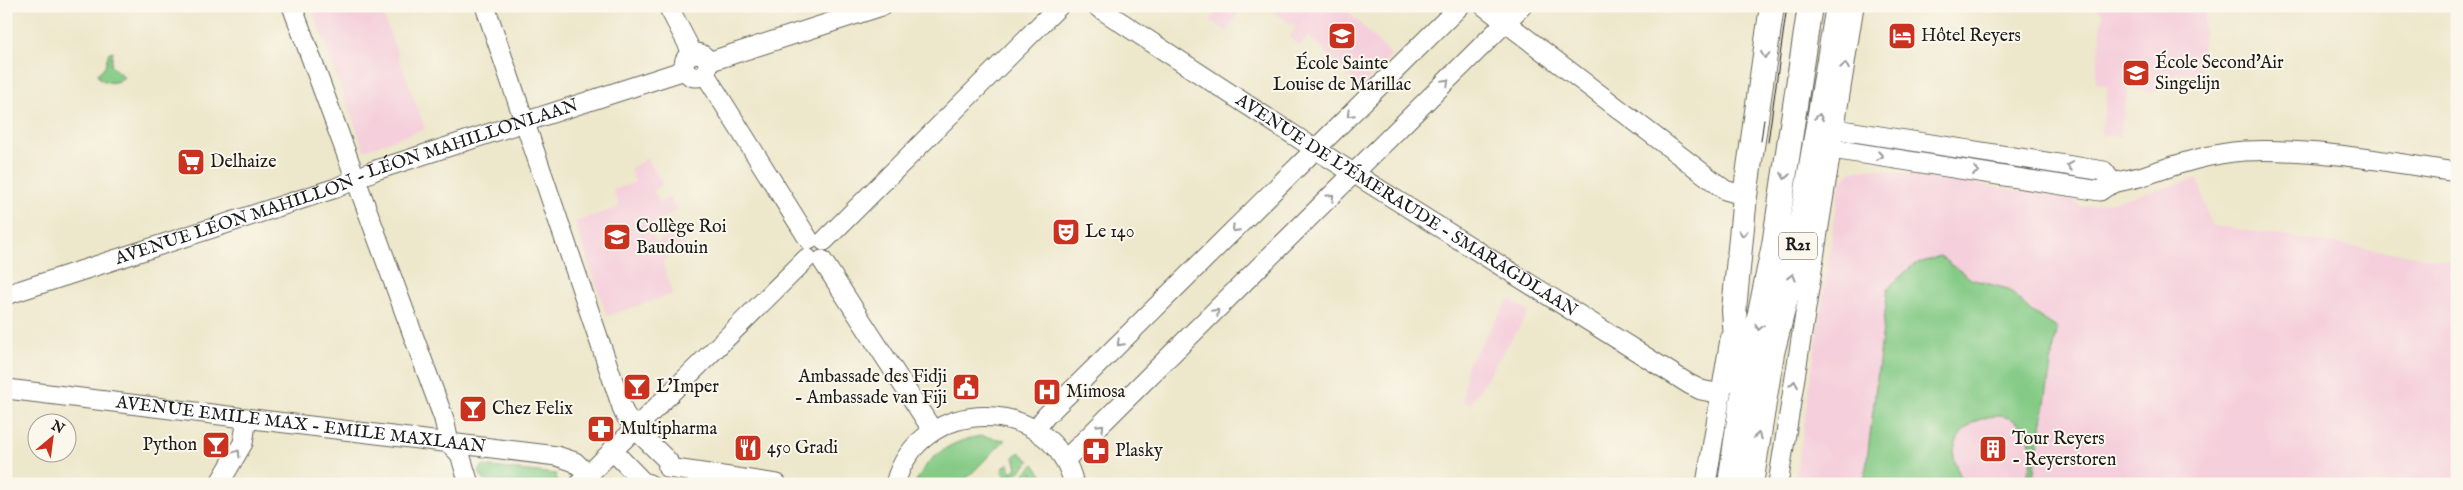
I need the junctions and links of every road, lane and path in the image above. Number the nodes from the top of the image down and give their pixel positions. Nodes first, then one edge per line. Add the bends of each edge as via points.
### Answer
1 (292, 6) edge
2 (485, 6) edge
3 (668, 6) edge
4 (882, 6) edge
5 (1059, 6) edge
6 (1096, 6) edge
7 (1460, 6) edge
8 (1484, 6) edge
9 (1522, 6) edge
10 (1772, 6) edge
11 (1810, 6) edge
12 (1838, 6) edge
13 (1854, 6) edge
14 (1506, 22) junction
15 (698, 65) junction
16 (524, 122) junction
17 (1835, 129) junction
18 (1315, 149) junction
19 (1832, 149) junction
20 (2457, 172) edge
21 (1355, 173) junction
22 (356, 179) junction
23 (2112, 182) junction
24 (1746, 196) junction
25 (816, 250) junction
26 (6, 295) edge
27 (1734, 310) junction
28 (7, 388) edge
29 (1721, 394) junction
30 (1741, 406) junction
31 (246, 418) junction
32 (635, 429) junction
33 (1035, 430) junction
34 (933, 431) junction
35 (449, 443) junction
36 (612, 450) junction
37 (1065, 460) junction
38 (668, 468) junction
39 (584, 479) edge
40 (219, 484) edge
41 (469, 484) edge
42 (649, 484) edge
43 (778, 484) edge
44 (895, 484) edge
45 (1074, 484) edge
46 (1706, 484) edge
47 (1730, 484) edge
48 (1751, 484) edge
49 (1778, 484) edge

1 - 22 street
2 - 16 street
3 - 15 street
4 - 15 street, AVENUE LÉON MAHILLON - LÉON MAHILLONLAAN
5 - 25 street
6 - 18 street, AVENUE DE L'ÉMERAUDE - SMARAGDLAAN
7 -> 18 street
8 - 14 street
9 - 14 street
10 -> 24 main road
11 -> 30 main road, R21 via 1774,245
48 -> 12 main road, R21 via 1772,353 1795,262
17 -> 13 street
21 -> 14 street
14 - 24 street via 1725,190
15 - 16 street, AVENUE LÉON MAHILLON - LÉON MAHILLONLAAN
15 - 25 street
16 - 22 street, AVENUE LÉON MAHILLON - LÉON MAHILLONLAAN
16 - 32 street via 624,413
17 - 19 street
23 -> 17 street via 2104,171
18 - 21 street, AVENUE DE L'ÉMERAUDE - SMARAGDLAAN
18 -> 33 street
19 -> 23 street via 2100,191
49 -> 19 street
20 - 23 street via 2297,152 2245,151 2197,159 2137,178
21 - 29 street, AVENUE DE L'ÉMERAUDE - SMARAGDLAAN via 1689,384
37 -> 21 street
22 - 26 street, AVENUE LÉON MAHILLON - LÉON MAHILLONLAAN
22 - 35 street via 444,419
24 -> 27 main road
25 - 32 street
25 - 34 street
27 - 29 street
27 - 30 main road
28 - 31 street, AVENUE EMILE MAX - EMILE MAXLAAN
29 - 46 street
30 - 47 main road, R21
31 - 35 street, AVENUE EMILE MAX - EMILE MAXLAAN
40 -> 31 street via 243,443
32 - 36 street
32 - 38 street via 668,461
33 - 34 street via 1006,418 991,416 961,419
33 - 37 street via 1053,444
34 - 44 street via 913,448
35 - 39 street, AVENUE EMILE MAX - EMILE MAXLAAN via 558,456 575,462
35 - 41 street via 460,454
36 - 39 street
36 - 42 street via 643,482
37 - 45 street
38 - 42 street via 664,476
38 - 43 street

